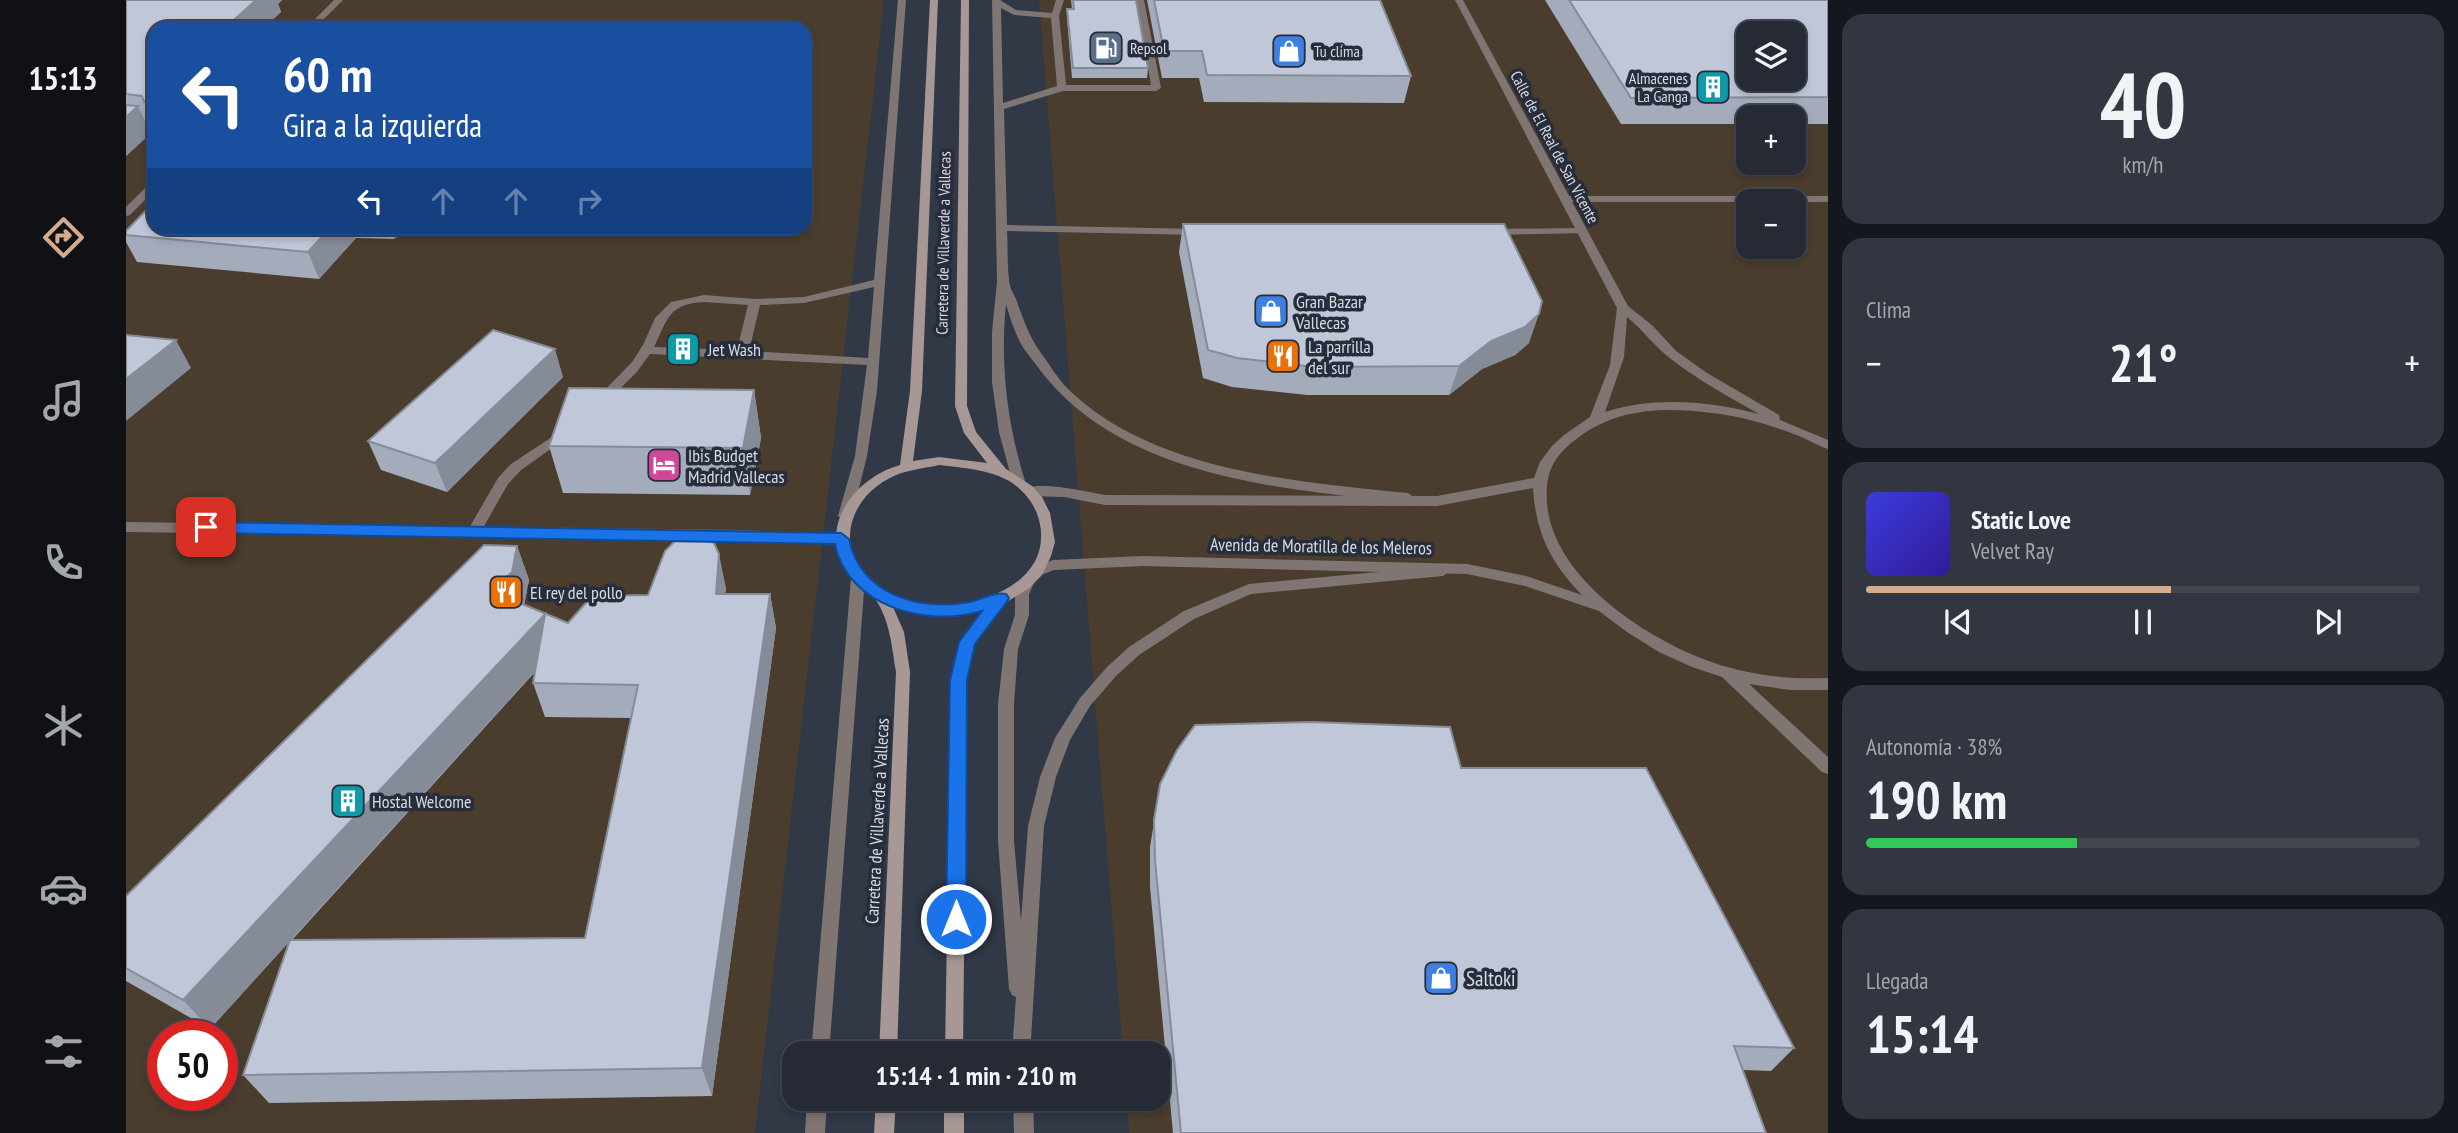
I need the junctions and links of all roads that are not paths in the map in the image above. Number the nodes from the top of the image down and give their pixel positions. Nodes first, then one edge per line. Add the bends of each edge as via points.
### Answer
1 (339, 0) edge
2 (902, 0) edge
3 (934, 0) edge
4 (965, 0) edge
5 (1060, 0) edge
6 (1140, 0) edge
7 (1459, 0) edge
8 (996, 1) edge
9 (1055, 16) junction
10 (317, 21) edge
11 (1062, 88) junction
12 (1000, 107) junction
13 (126, 124) edge
14 (147, 127) edge
15 (147, 192) edge
16 (1566, 199) junction
17 (1828, 199) edge
18 (126, 213) edge
19 (1002, 228) junction
20 (1582, 231) junction
21 (1209, 232) edge
22 (1471, 232) edge
23 (880, 282) junction
24 (1003, 282) junction
25 (755, 302) junction
26 (1622, 308) junction
27 (647, 350) junction
28 (741, 354) junction
29 (873, 362) junction
30 (589, 411) edge
31 (1596, 419) junction
32 (578, 421) edge
33 (1801, 432) junction
34 (1825, 443) edge
35 (906, 467) junction
36 (1002, 472) junction
37 (1018, 481) junction
38 (1539, 482) junction
39 (1029, 491) junction
40 (1437, 501) junction
41 (845, 516) junction
42 (126, 527) edge
43 (475, 530) junction
44 (841, 539) junction
45 (1467, 569) junction
46 (1032, 576) junction
47 (858, 578) junction
48 (881, 595) junction
49 (1000, 598) junction
50 (1601, 606) junction
51 (1727, 673) junction
52 (1828, 684) edge
53 (1828, 767) edge
54 (821, 1041) edge
55 (889, 1041) edge
56 (954, 1041) edge
57 (1022, 1041) edge
58 (1022, 1041) edge
59 (816, 1111) edge
60 (885, 1111) edge
61 (954, 1111) edge
62 (1023, 1111) edge
63 (815, 1133) edge
64 (884, 1133) edge
65 (954, 1133) edge
66 (1024, 1133) edge

1 - 10 street
2 - 23 street
3 - 35 main road, Carretera de Villaverde a Vallecas via 916,391
4 - 36 main road, Carretera de Villaverde a Vallecas via 961,406 970,433
5 - 9 street
6 - 11 street via 1156,88
7 - 16 street, Calle de El Real de San Vicente
8 - 9 street via 1014,12
8 - 12 street
9 - 11 street
11 - 12 street
12 - 19 street
13 - 14 street
15 - 18 street
16 - 17 street
16 - 20 street, Calle de El Real de San Vicente
19 - 21 street
19 - 24 street
20 - 22 street
20 - 26 street, Calle de El Real de San Vicente
23 - 25 street via 804,300
23 - 29 street
24 - 37 street via 998,314 1000,412
24 - 40 street via 1027,343 1049,375 1088,411 1134,439 1224,472 1272,482
25 - 27 street via 704,299 674,304 663,314
25 - 28 street
26 - 31 street via 1617,361
26 - 33 street, Calle de El Real de San Vicente via 1703,376
27 - 28 street
27 - 30 street
28 - 29 street
29 - 41 street via 861,456
31 - 33 street via 1640,408 1690,406 1745,415
31 - 38 street via 1558,445
32 - 43 street via 516,467
33 - 34 street
35 - 36 main road via 972,463
35 - 41 main road via 881,476 860,494
36 - 37 main road
37 - 39 main road
38 - 40 street
38 - 50 street via 1541,521 1562,564
39 - 40 street via 1115,501
39 - 46 main road via 1043,508 1049,529 1047,551
41 - 44 main road
42 - 43 street
43 - 44 street
44 - 47 main road via 845,559
45 - 46 street, Avenida de Moratilla de los Meleros via 1143,561 1053,565
45 - 50 street, Avenida de Moratilla de los Meleros via 1526,581
45 - 58 street via 1249,589 1189,615 1112,671 1063,738 1036,826
46 - 49 main road
46 - 57 street via 1022,594 1006,704 1006,841
47 - 48 main road
47 - 54 street
48 - 49 main road via 908,607 939,611 971,608
48 - 55 main road, Carretera de Villaverde a Vallecas via 897,632 903,672
49 - 56 main road via 967,642 959,680
50 - 51 street via 1658,645
51 - 52 street via 1800,686
51 - 53 street
59 - 63 street
60 - 64 main road
61 - 65 main road
62 - 66 street

